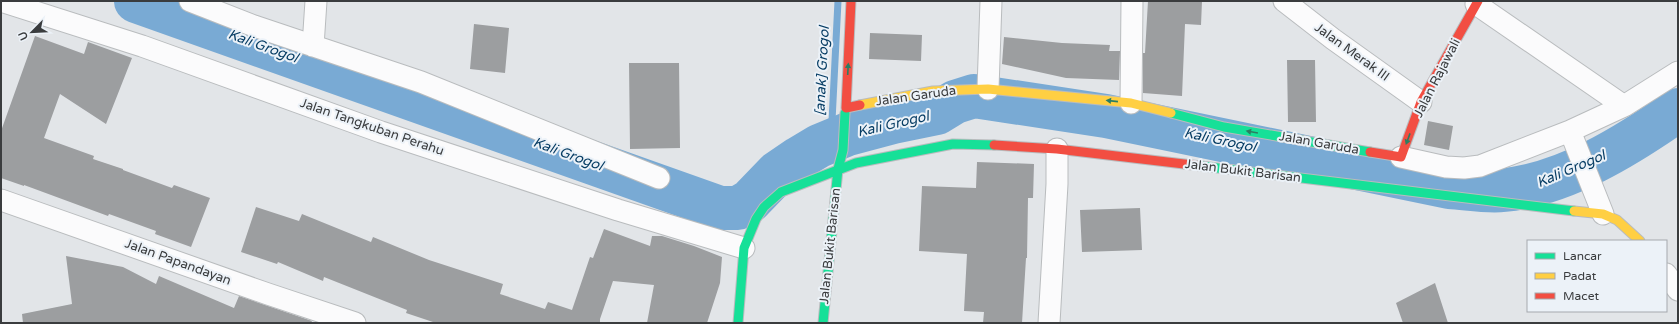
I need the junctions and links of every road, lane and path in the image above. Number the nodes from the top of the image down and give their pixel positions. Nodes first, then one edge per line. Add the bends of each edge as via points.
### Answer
1 (1, 1) edge
2 (190, 1) edge
3 (316, 1) edge
4 (851, 1) edge
5 (991, 1) edge
6 (1132, 1) edge
7 (1284, 1) edge
8 (1477, 3) edge
9 (313, 46) junction
10 (1678, 72) edge
11 (989, 80) junction
12 (1421, 102) junction
13 (1131, 103) junction
14 (1624, 106) junction
15 (845, 110) junction
16 (1570, 131) junction
17 (1057, 149) junction
18 (1401, 157) junction
19 (838, 168) junction
20 (659, 178) dead end
21 (1, 200) edge
22 (1603, 214) junction
23 (1639, 240) edge
24 (744, 248) junction
25 (1667, 275) edge
26 (1678, 290) edge
27 (355, 323) edge
28 (738, 323) edge
29 (823, 323) edge
30 (1049, 323) edge

1 - 24 street, Jalan Tangkuban Perahu via 142,46 381,132 618,210
2 - 9 street
3 - 9 street
15 -> 4 street
5 - 11 street
6 - 13 street
7 - 12 street, Jalan Merak III
8 - 12 street, Jalan Rajawali
8 - 14 street
9 - 20 street via 421,82
10 - 14 street, Jalan Garuda
13 -> 11 street, Jalan Garuda
11 - 15 street, Jalan Garuda
12 -> 18 street, Jalan Rajawali
18 -> 13 street, Jalan Garuda via 1224,127
14 - 16 street, Jalan Garuda
15 - 19 street via 843,150
16 - 18 street, Jalan Garuda via 1480,166 1446,167
16 - 22 street
17 - 19 street, Jalan Bukit Barisan via 953,144
17 - 22 street, Jalan Bukit Barisan
17 - 30 street
19 - 24 street, Jalan Bukit Barisan via 772,198 756,219
19 - 29 street, Jalan Bukit Barisan
21 - 27 street, Jalan Papandayan
22 - 23 street, Jalan Bukit Barisan via 1617,220
24 - 28 street, Jalan Bukit Barisan
25 - 26 street

